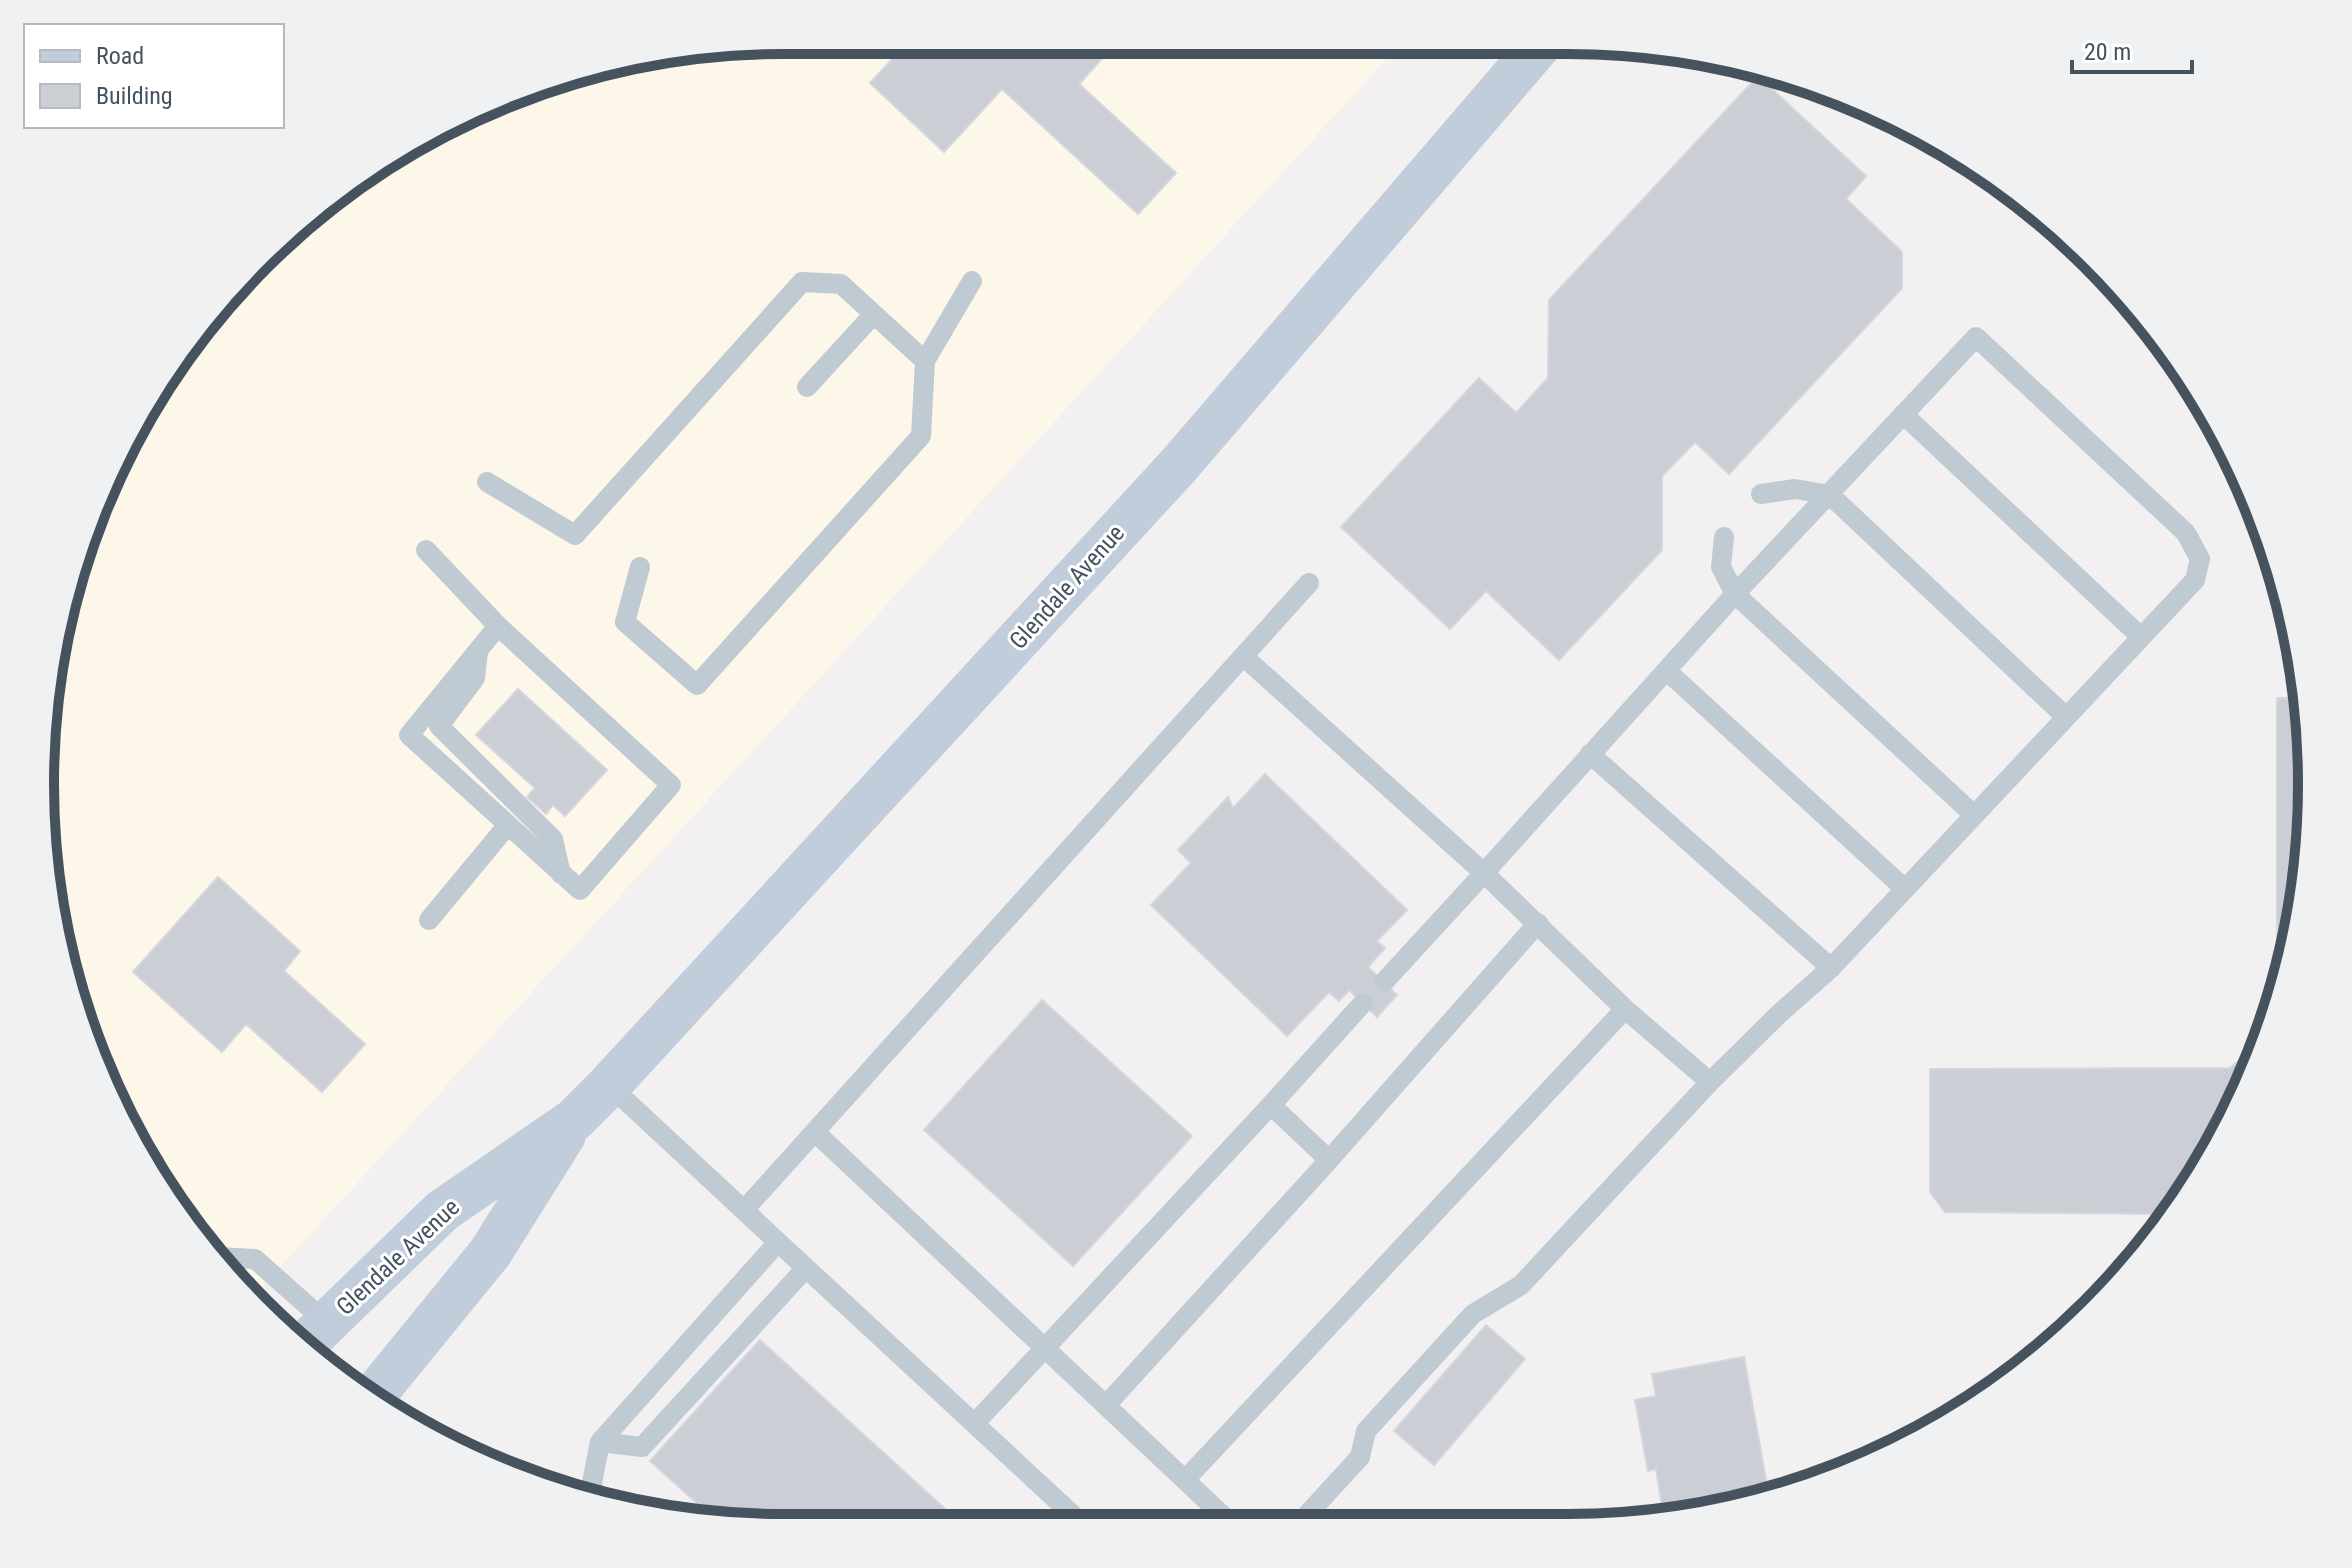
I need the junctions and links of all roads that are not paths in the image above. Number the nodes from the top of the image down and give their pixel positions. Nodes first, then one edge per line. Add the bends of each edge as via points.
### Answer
1 (1532, 54) edge
2 (972, 281) dead end
3 (873, 315) junction
4 (925, 361) junction
5 (807, 387) dead end
6 (1903, 414) junction
7 (487, 482) dead end
8 (1761, 494) dead end
9 (1830, 495) junction
10 (1724, 537) dead end
11 (426, 550) dead end
12 (640, 567) dead end
13 (1309, 583) dead end
14 (1735, 594) junction
15 (498, 626) junction
16 (2141, 637) junction
17 (478, 652) junction
18 (1243, 656) junction
19 (1667, 671) junction
20 (2066, 717) junction
21 (1590, 754) junction
22 (1974, 815) junction
23 (507, 826) junction
24 (1484, 873) junction
25 (561, 874) junction
26 (1905, 889) junction
27 (429, 920) dead end
28 (1538, 923) junction
29 (1831, 968) junction
30 (1384, 982) dead end
31 (1363, 1003) dead end
32 (1625, 1009) junction
33 (1710, 1082) junction
34 (609, 1085) junction
35 (1271, 1105) junction
36 (574, 1120) junction
37 (815, 1132) junction
38 (1329, 1160) junction
39 (745, 1209) junction
40 (778, 1242) junction
41 (229, 1258) edge
42 (806, 1268) junction
43 (316, 1333) edge
44 (1046, 1347) junction
45 (378, 1391) edge
46 (1107, 1404) junction
47 (975, 1423) junction
48 (600, 1442) junction
49 (1185, 1480) junction
50 (589, 1487) edge
51 (1072, 1514) edge
52 (1221, 1514) edge
53 (1308, 1514) edge

1 - 34 main road, Glendale Avenue via 1179,465
2 - 4 lane
3 - 4 lane
3 - 5 lane
3 - 7 lane via 841,284 802,282 575,535
4 - 12 lane via 921,436 697,685 625,622
6 - 9 lane
6 - 16 lane
6 - 16 lane via 1976,337 2175,522 2200,559 2195,580
8 - 9 lane via 1795,489
9 - 14 lane
9 - 20 lane
10 - 14 lane via 1721,567
11 - 15 lane
13 - 18 lane
14 - 19 lane
14 - 22 lane
15 - 17 lane
15 - 25 lane via 671,785 580,890
16 - 20 lane
17 - 23 lane via 409,735
17 - 25 lane via 475,678 439,726 553,839
18 - 24 lane
18 - 37 lane
19 - 21 lane
19 - 26 lane
20 - 22 lane
21 - 24 lane
21 - 29 lane
22 - 26 lane
23 - 25 lane
23 - 27 lane
24 - 28 lane
24 - 30 lane
26 - 29 lane
28 - 32 lane
28 - 38 lane
29 - 33 lane
31 - 35 lane
32 - 33 lane
32 - 49 lane
33 - 53 lane via 1521,1285 1473,1314 1366,1431 1360,1457
34 - 36 main road, Glendale Avenue
34 - 39 lane
35 - 38 lane
35 - 44 lane
36 - 43 main road, Glendale Avenue via 442,1211
36 - 45 main road, Glendale Avenue via 490,1253
37 - 39 lane
37 - 44 lane
38 - 46 lane
39 - 40 lane
40 - 42 lane
40 - 48 lane
41 - 43 lane via 255,1259
42 - 47 lane
42 - 48 lane via 642,1447
44 - 46 lane
44 - 47 lane
46 - 49 lane
47 - 51 lane
48 - 50 lane
49 - 52 lane

